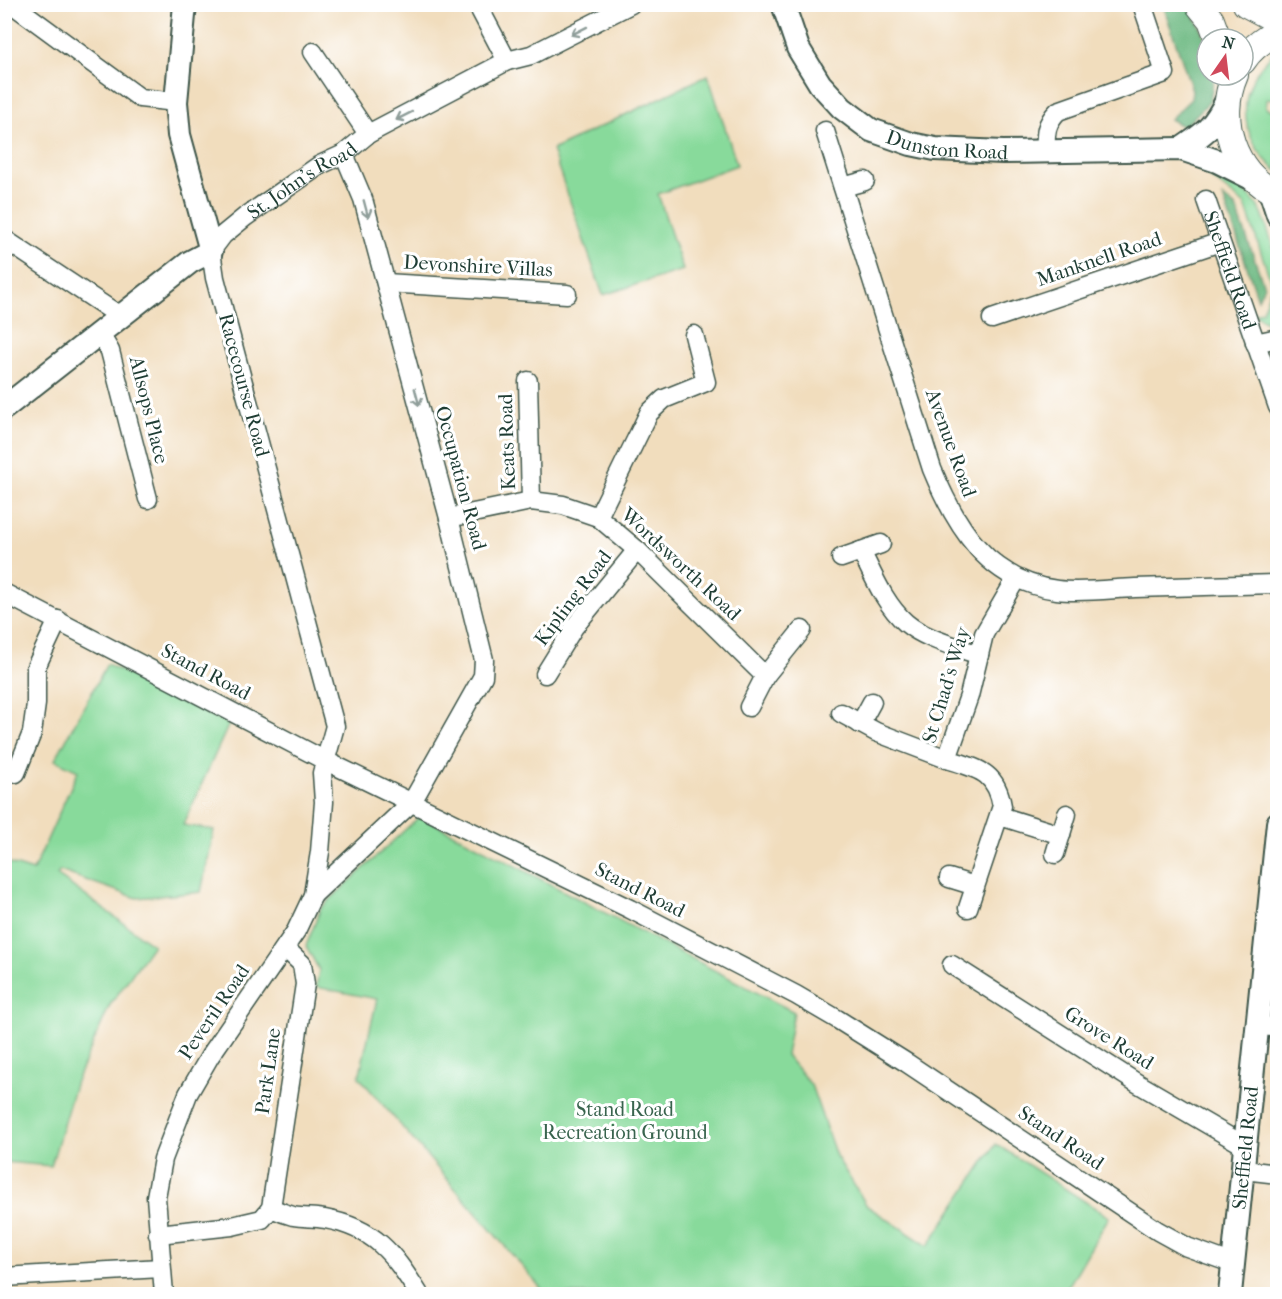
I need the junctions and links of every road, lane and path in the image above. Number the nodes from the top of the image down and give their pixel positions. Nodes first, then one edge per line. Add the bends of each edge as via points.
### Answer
1 (12, 4) edge
2 (185, 4) edge
3 (477, 4) edge
4 (631, 4) edge
5 (783, 4) edge
6 (1142, 4) edge
7 (1198, 4) edge
8 (1246, 4) edge
9 (1278, 21) edge
10 (1214, 27) edge
11 (1278, 32) edge
12 (1255, 47) edge
13 (312, 52) dead end
14 (507, 61) junction
15 (1229, 87) edge
16 (1229, 87) edge
17 (176, 102) junction
18 (825, 132) dead end
19 (368, 134) junction
20 (1181, 149) junction
21 (1046, 150) junction
22 (345, 154) junction
23 (865, 181) dead end
24 (843, 187) junction
25 (1268, 189) edge
26 (1206, 200) dead end
27 (1278, 215) edge
28 (4, 239) edge
29 (1220, 242) junction
30 (211, 251) junction
31 (386, 283) junction
32 (567, 294) dead end
33 (120, 316) junction
34 (992, 319) dead end
35 (100, 334) junction
36 (694, 335) dead end
37 (1278, 338) edge
38 (1255, 343) junction
39 (528, 381) dead end
40 (1278, 407) edge
41 (4, 408) edge
42 (148, 500) dead end
43 (531, 501) junction
44 (598, 517) junction
45 (449, 518) junction
46 (881, 544) dead end
47 (638, 550) junction
48 (861, 551) junction
49 (841, 558) dead end
50 (1016, 579) junction
51 (1278, 584) edge
52 (4, 593) edge
53 (58, 620) junction
54 (802, 630) dead end
55 (979, 655) junction
56 (545, 674) dead end
57 (765, 676) junction
58 (872, 702) dead end
59 (749, 707) dead end
60 (841, 713) dead end
61 (860, 724) junction
62 (947, 759) junction
63 (326, 761) junction
64 (16, 773) dead end
65 (412, 802) junction
66 (1067, 814) dead end
67 (1000, 816) junction
68 (1278, 823) edge
69 (1061, 835) junction
70 (1055, 854) dead end
71 (949, 878) dead end
72 (975, 886) junction
73 (1274, 887) edge
74 (313, 895) junction
75 (968, 908) dead end
76 (285, 948) junction
77 (952, 965) dead end
78 (1267, 1026) edge
79 (1245, 1146) junction
80 (1244, 1170) junction
81 (1278, 1174) edge
82 (271, 1208) junction
83 (158, 1234) junction
84 (1234, 1264) junction
85 (161, 1268) junction
86 (4, 1277) edge
87 (164, 1294) edge
88 (419, 1294) edge
89 (1230, 1294) edge

1 - 17 street via 140,98
2 - 17 main road, Racecourse Road
3 - 14 street
4 -> 14 street, St. John's Road via 531,55
5 - 21 main road, Dunston Road via 798,48 820,84 842,108 871,130 935,149
6 - 21 street via 1168,81 1058,111 1049,121
7 - 10 highway
8 - 9 highway
11 - 12 highway
13 - 19 street
14 -> 19 street, St. John's Road
15 - 20 main road via 1218,117 1205,133
16 - 25 highway via 1226,123 1230,137 1240,162
17 - 30 main road, Racecourse Road via 179,135
18 - 24 street, Avenue Road
19 - 22 street, St. John's Road
20 - 21 main road, Dunston Road
20 - 25 main road, Dunston Road via 1217,161
22 - 30 street, St. John's Road via 320,165 245,217
22 -> 31 street, Occupation Road via 363,199
23 - 24 street
24 - 50 street, Avenue Road via 942,494 970,540 991,562
25 - 27 main road
26 - 29 street, Sheffield Road
28 - 33 street
29 - 34 street, Manknell Road
29 - 38 street, Sheffield Road
30 - 33 main road, St. John's Road via 189,262
30 - 63 street, Racecourse Road via 217,286 335,726
31 - 32 street, Devonshire Villas
31 -> 45 street, Occupation Road
33 - 35 main road, St. John's Road
35 - 41 main road, St. John's Road
35 - 42 street, Allsops Place via 110,351
36 - 44 street via 706,382 664,399 649,413
37 - 38 street
38 - 40 street, Sheffield Road
39 - 43 street, Keats Road
43 - 44 street, Wordsworth Road via 563,505
43 - 45 street, Wordsworth Road
44 - 47 street, Wordsworth Road
45 - 65 street, Occupation Road via 484,660 483,676
46 - 48 street
47 - 56 street, Kipling Road via 574,627
47 - 57 street, Wordsworth Road
48 - 49 street
48 - 55 street via 884,595 907,624
50 - 51 street, Avenue Road via 1058,590
50 - 55 street, St Chad's Way via 984,634
52 - 53 street, Stand Road
53 - 63 street, Stand Road
53 - 64 street via 36,667 32,733
54 - 57 street
55 - 62 street, St Chad's Way
57 - 59 street
58 - 61 street
60 - 61 street
61 - 62 street
62 - 67 street, St Chad's Way via 989,776 999,789
63 - 65 street, Stand Road
63 - 74 street, Peveril Road
65 - 74 street, Occupation Road
65 - 84 street, Stand Road via 796,995 907,1063 1158,1231 1186,1247
66 - 69 street
67 - 69 street
67 - 72 street, St Chad's Way
68 - 73 main road, Sheffield Road
69 - 70 street
71 - 72 street
72 - 75 street, St Chad's Way
73 - 78 main road, Sheffield Road
74 - 76 street, Peveril Road
76 - 82 street, Park Lane via 302,964 305,984
76 - 83 street, Peveril Road via 188,1094 164,1159 156,1197
77 - 79 street, Grove Road via 1137,1083
78 - 79 main road, Sheffield Road
79 - 80 main road, Sheffield Road
80 - 81 street
80 - 84 main road, Sheffield Road
82 - 83 street via 262,1220
82 - 88 street via 294,1216 347,1223 372,1235
83 - 85 street, Peveril Road
84 - 89 main road, Sheffield Road
85 - 86 street
85 - 87 street, Peveril Road

